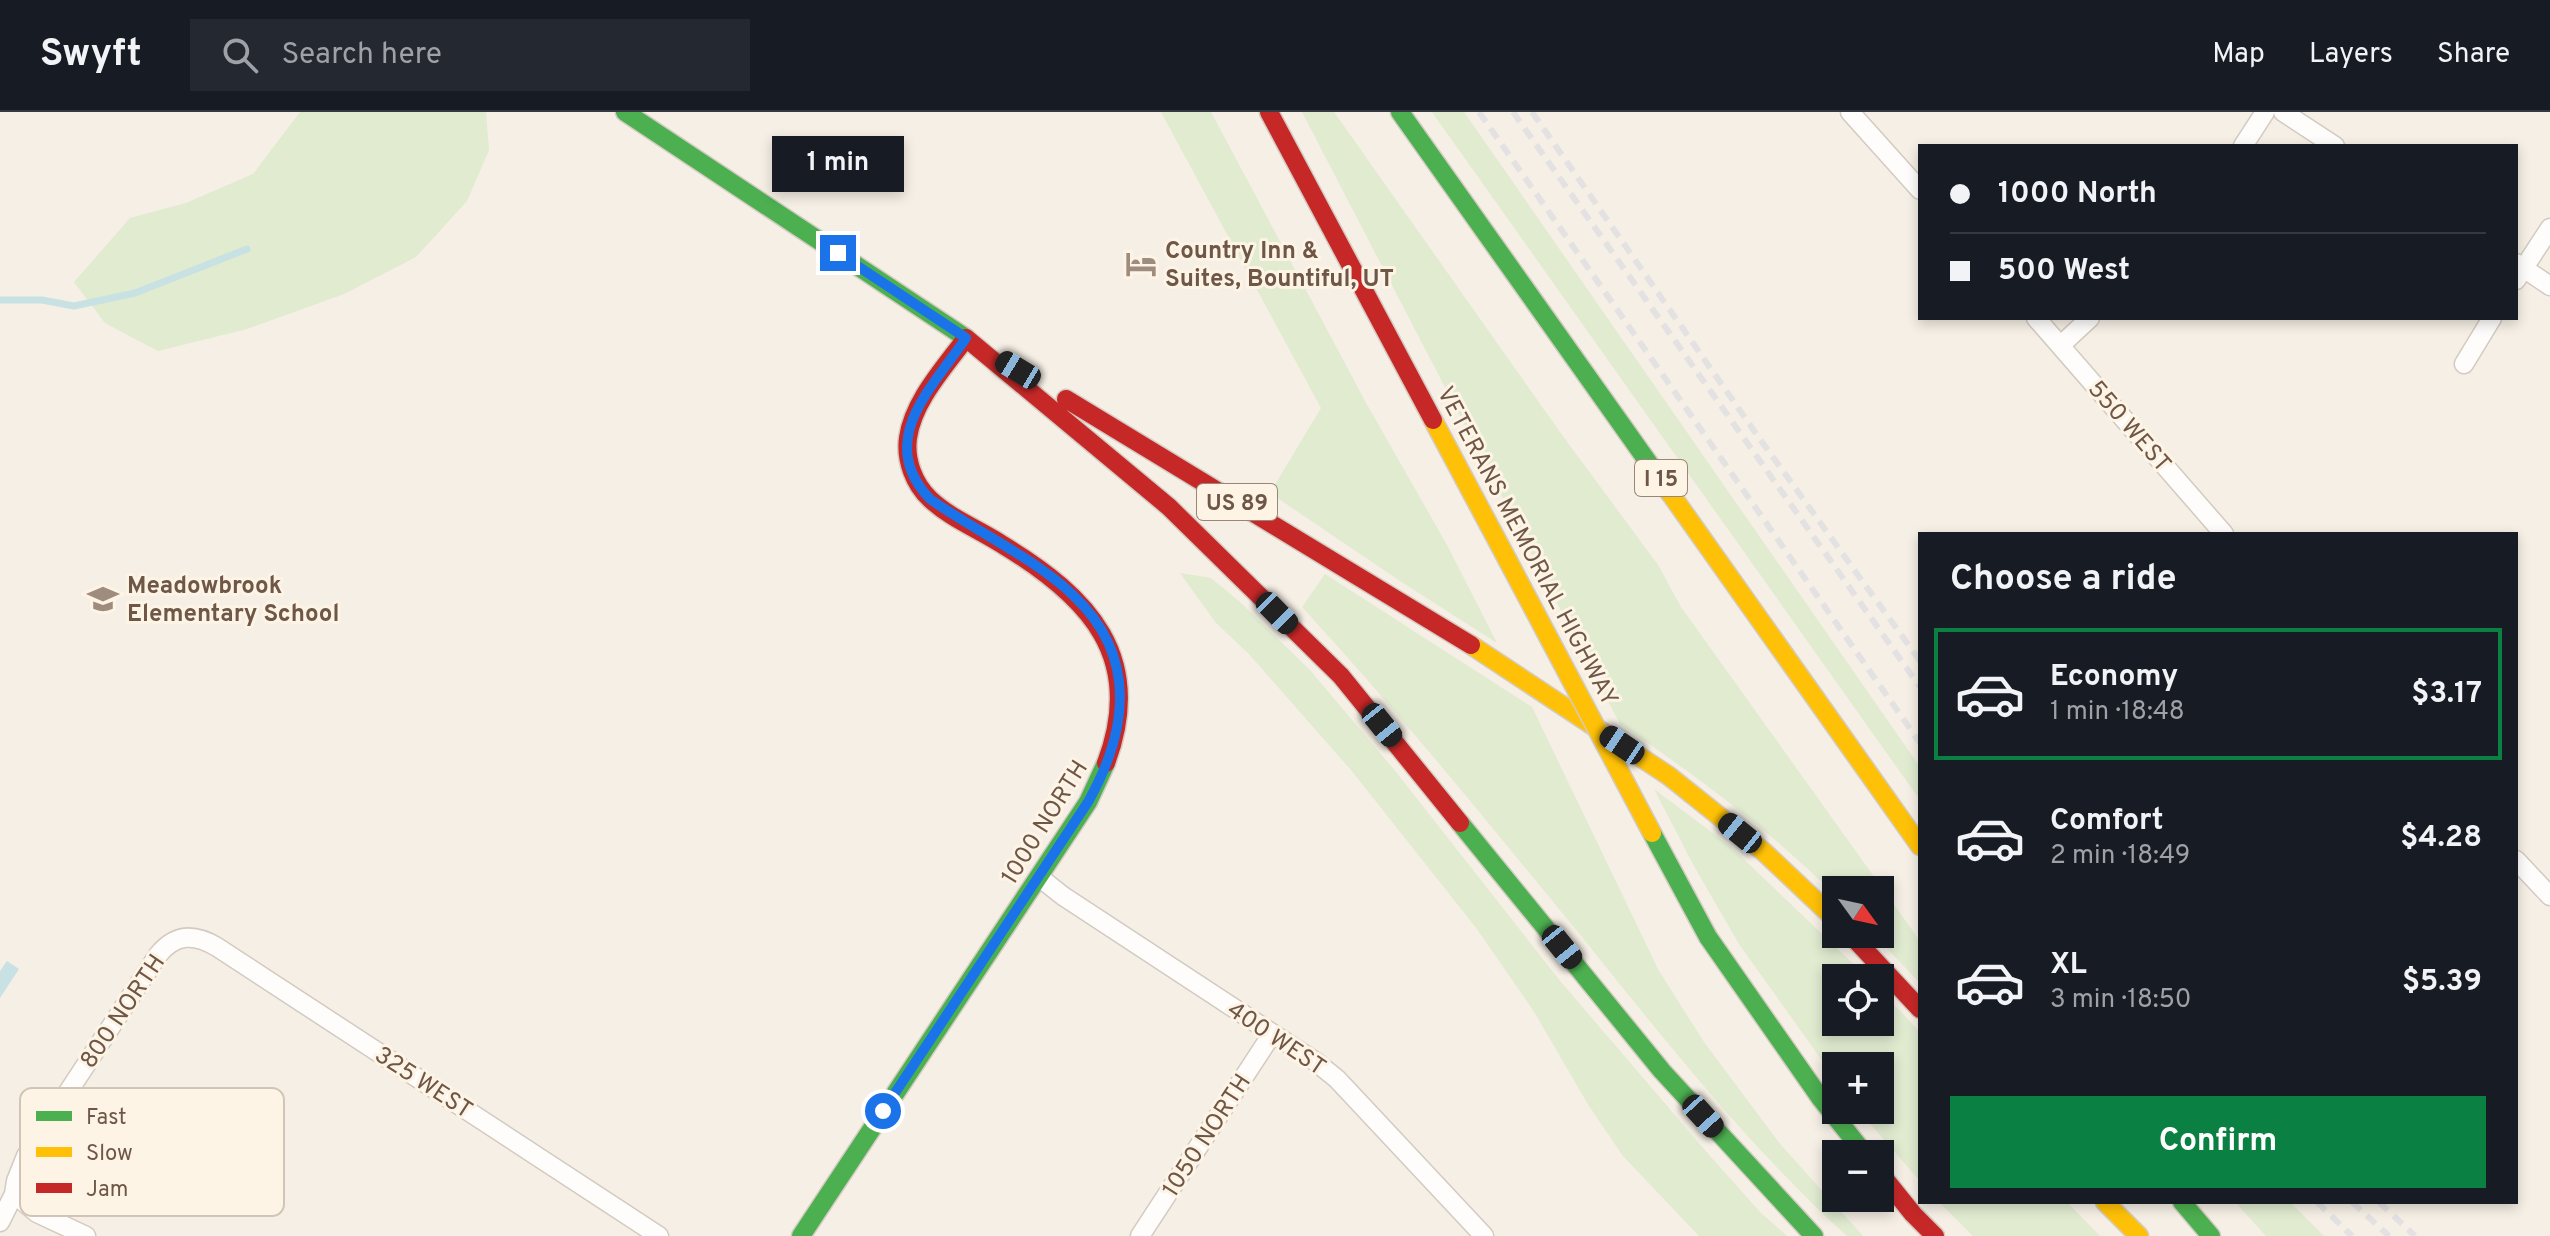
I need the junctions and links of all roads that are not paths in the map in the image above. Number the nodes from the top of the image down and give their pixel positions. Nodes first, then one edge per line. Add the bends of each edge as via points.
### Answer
1 (625, 112) edge
2 (1269, 112) edge
3 (1400, 112) edge
4 (1850, 112) edge
5 (2265, 112) edge
6 (2283, 112) edge
7 (2244, 144) edge
8 (2332, 144) edge
9 (1918, 188) edge
10 (2550, 228) edge
11 (2519, 270) edge
12 (2550, 286) edge
13 (2038, 320) edge
14 (2088, 320) edge
15 (2491, 320) edge
16 (966, 338) junction
17 (2061, 345) junction
18 (2464, 364) dead end
19 (2222, 532) edge
20 (1918, 843) edge
21 (2518, 862) edge
22 (1039, 877) junction
23 (2550, 896) edge
24 (1822, 907) edge
25 (186, 936) joint
26 (1863, 948) edge
27 (1918, 1007) edge
28 (1272, 1034) junction
29 (71, 1088) edge
30 (1854, 1140) edge
31 (20, 1171) edge
32 (1894, 1190) edge
33 (14, 1194) junction
34 (20, 1199) edge
35 (2107, 1204) edge
36 (2184, 1204) edge
37 (43, 1216) edge
38 (0, 1222) edge
39 (1479, 1234) edge
40 (86, 1236) edge
41 (659, 1236) edge
42 (801, 1236) edge
43 (1140, 1236) edge
44 (1814, 1236) edge
45 (1935, 1236) edge
46 (2139, 1236) edge
47 (2211, 1236) edge

1 - 16 main road, US 89
2 - 30 main road, VETERANS MEMORIAL HIGHWAY, bridge via 1708,937
3 - 20 main road, I 15
4 - 9 street
5 - 7 street
6 - 8 street
10 - 11 street
11 - 12 street
13 - 17 street, 550 WEST
14 - 17 street
15 - 18 street
16 - 22 main road, 1000 NORTH via 912,420 907,465 930,499 1057,582 1083,605 1113,655 1121,690 1119,727 1108,765
16 - 24 main road, US 89 via 1434,621 1669,776
16 - 44 main road, US 89 via 1169,507 1341,676 1662,1071
17 - 19 street, 550 WEST
21 - 23 street
22 - 28 street, 400 WEST
22 - 42 main road, 1000 NORTH
25 - 29 street, 800 NORTH via 158,955
25 - 41 street, 325 WEST via 217,947
26 - 27 main road
28 - 39 street, 400 WEST via 1337,1079
28 - 43 street, 1050 NORTH
31 - 33 street, 800 NORTH
32 - 45 main road
33 - 34 street
33 - 38 street, 800 NORTH
35 - 46 main road
36 - 47 main road
37 - 40 street

